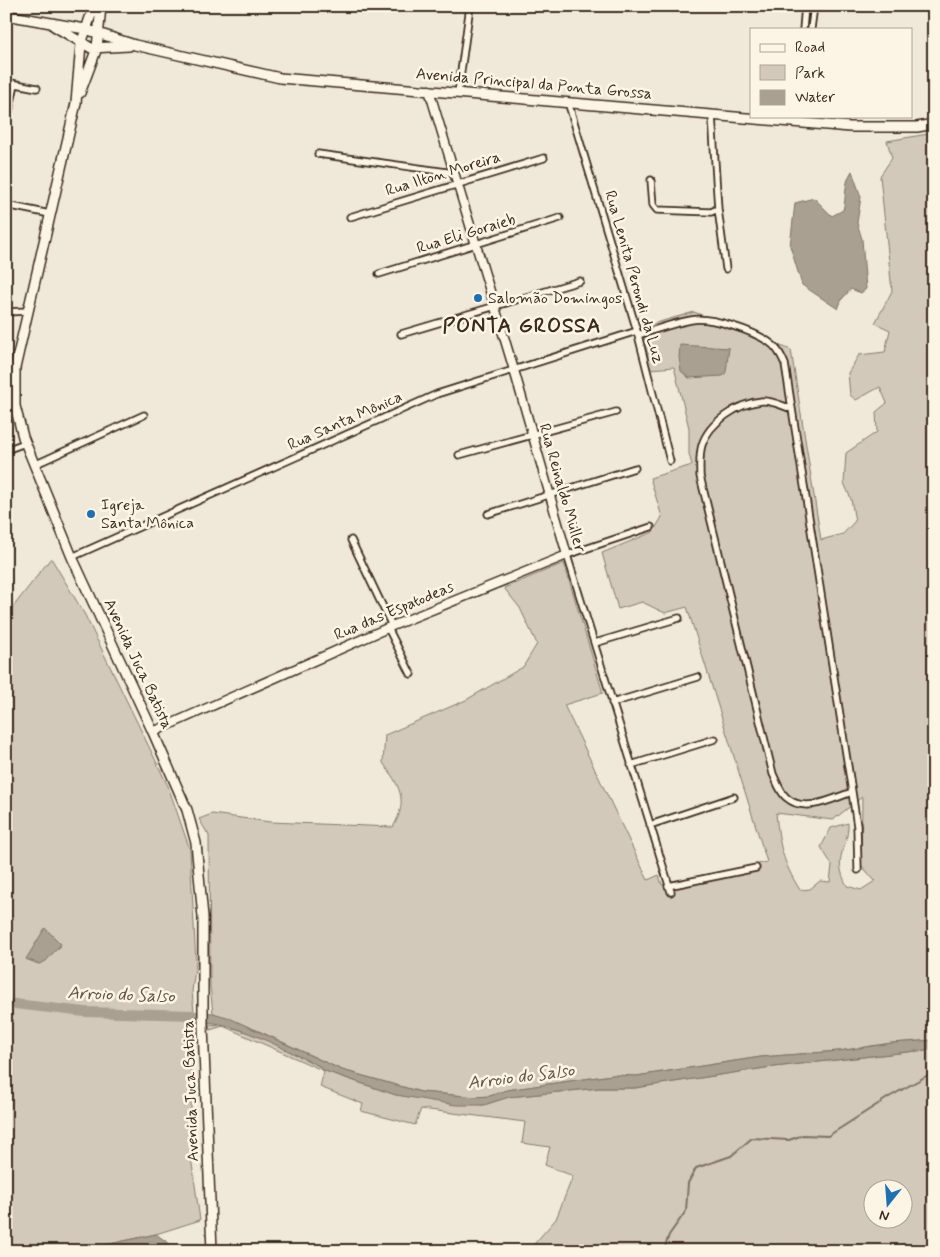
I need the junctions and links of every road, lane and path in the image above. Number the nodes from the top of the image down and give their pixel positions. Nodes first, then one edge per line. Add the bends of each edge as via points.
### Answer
1 (94, 6) edge
2 (102, 6) edge
3 (470, 6) edge
4 (805, 6) edge
5 (814, 6) edge
6 (6, 15) edge
7 (52, 25) junction
8 (802, 28) edge
9 (811, 28) edge
10 (85, 29) junction
11 (100, 33) junction
12 (81, 44) junction
13 (135, 45) junction
14 (96, 48) junction
15 (6, 82) edge
16 (15, 84) junction
17 (38, 88) dead end
18 (429, 90) junction
19 (458, 93) junction
20 (568, 102) junction
21 (76, 103) junction
22 (712, 115) junction
23 (750, 117) edge
24 (771, 118) edge
25 (791, 119) edge
26 (801, 119) edge
27 (934, 124) edge
28 (6, 126) edge
29 (318, 154) dead end
30 (544, 158) dead end
31 (454, 173) junction
32 (651, 180) dead end
33 (457, 184) junction
34 (6, 205) edge
35 (718, 209) junction
36 (50, 214) junction
37 (350, 217) dead end
38 (560, 218) dead end
39 (475, 246) junction
40 (726, 269) dead end
41 (379, 274) dead end
42 (580, 281) dead end
43 (494, 306) junction
44 (28, 311) junction
45 (6, 312) edge
46 (638, 333) junction
47 (401, 334) dead end
48 (514, 370) junction
49 (792, 409) junction
50 (616, 412) dead end
51 (144, 415) dead end
52 (533, 435) junction
53 (25, 443) junction
54 (6, 450) edge
55 (458, 455) dead end
56 (670, 461) dead end
57 (34, 465) junction
58 (635, 468) dead end
59 (550, 495) junction
60 (488, 514) dead end
61 (651, 527) dead end
62 (351, 540) dead end
63 (567, 555) junction
64 (72, 557) junction
65 (679, 618) dead end
66 (390, 627) junction
67 (595, 643) junction
68 (411, 674) dead end
69 (698, 677) dead end
70 (612, 703) junction
71 (154, 732) junction
72 (715, 739) dead end
73 (631, 765) junction
74 (852, 792) junction
75 (734, 797) dead end
76 (650, 825) junction
77 (756, 868) dead end
78 (858, 870) dead end
79 (212, 1251) edge

1 - 10 main road, Avenida Juca Batista
2 - 11 main road, Avenida Juca Batista
3 - 19 street
4 - 8 street
5 - 9 street
6 - 7 main road, Avenida Principal da Ponta Grossa
7 - 10 main road, Avenida Principal da Ponta Grossa
7 - 12 main road, Avenida Principal da Ponta Grossa
10 - 11 main road, Avenida Principal da Ponta Grossa
10 - 12 main road, Avenida Juca Batista
11 - 13 main road, Avenida Principal da Ponta Grossa
11 - 14 main road, Avenida Juca Batista
12 - 14 main road, Avenida Principal da Ponta Grossa
12 - 21 main road, Avenida Juca Batista
13 - 14 main road, Avenida Principal da Ponta Grossa
13 - 18 main road, Avenida Principal da Ponta Grossa via 280,78
14 - 21 main road, Avenida Juca Batista
15 - 16 street
16 - 17 street
16 - 28 street
18 - 19 main road, Avenida Principal da Ponta Grossa
18 - 31 street, Rua Reinaldo Müller
19 - 20 main road, Avenida Principal da Ponta Grossa
20 - 22 main road, Avenida Principal da Ponta Grossa
20 - 46 street, Rua Lenita Perondi da Luz
21 - 36 main road, Avenida Juca Batista
22 - 23 main road, Avenida Principal da Ponta Grossa
22 - 35 street
24 - 25 main road, Avenida Principal da Ponta Grossa
25 - 26 main road, Avenida Principal da Ponta Grossa
26 - 27 main road, Avenida Principal da Ponta Grossa via 850,127
29 - 31 street
30 - 33 street, Rua Ilton Moreira
31 - 33 street, Rua Reinaldo Müller
32 - 35 street via 653,205 657,210 711,212
33 - 37 street, Rua Ilton Moreira
33 - 39 street, Rua Reinaldo Müller
34 - 36 street
35 - 40 street
36 - 44 main road, Avenida Juca Batista
38 - 39 street, Rua Eli Goraieb
39 - 41 street, Rua Eli Goraieb
39 - 43 street, Rua Reinaldo Müller
42 - 43 street
43 - 47 street
43 - 48 street, Rua Reinaldo Müller
44 - 45 street
44 - 53 main road, Avenida Juca Batista via 14,368 15,406
46 - 48 street, Rua Santa Mônica
46 - 49 street, Rua Santa Mônica via 702,319 753,334 769,342 780,354
46 - 56 street, Rua Lenita Perondi da Luz
48 - 52 street, Rua Reinaldo Müller
48 - 64 street, Rua Santa Mônica via 437,394
49 - 74 street, Rua Santa Mônica
49 - 74 street via 762,401 736,409 716,423 702,445 700,476 773,774 787,799 801,805 814,805
50 - 52 street
51 - 57 street
52 - 55 street
52 - 59 street, Rua Reinaldo Müller
53 - 54 street
53 - 57 main road, Avenida Juca Batista
57 - 64 main road, Avenida Juca Batista
58 - 59 street
59 - 60 street
59 - 63 street, Rua Reinaldo Müller
61 - 63 street, Rua das Espatodeas
62 - 66 street
63 - 66 street, Rua das Espatodeas
63 - 67 street, Rua Reinaldo Müller
64 - 71 main road, Avenida Juca Batista
65 - 67 street
66 - 68 street
66 - 71 street, Rua das Espatodeas
67 - 70 street, Rua Reinaldo Müller
69 - 70 street
70 - 73 street, Rua Reinaldo Müller
71 - 79 main road, Avenida Juca Batista via 187,810 196,843 203,917
72 - 73 street
73 - 76 street, Rua Reinaldo Müller
74 - 78 street, Rua Santa Mônica
75 - 76 street
76 - 77 street, Rua Reinaldo Müller via 669,889

